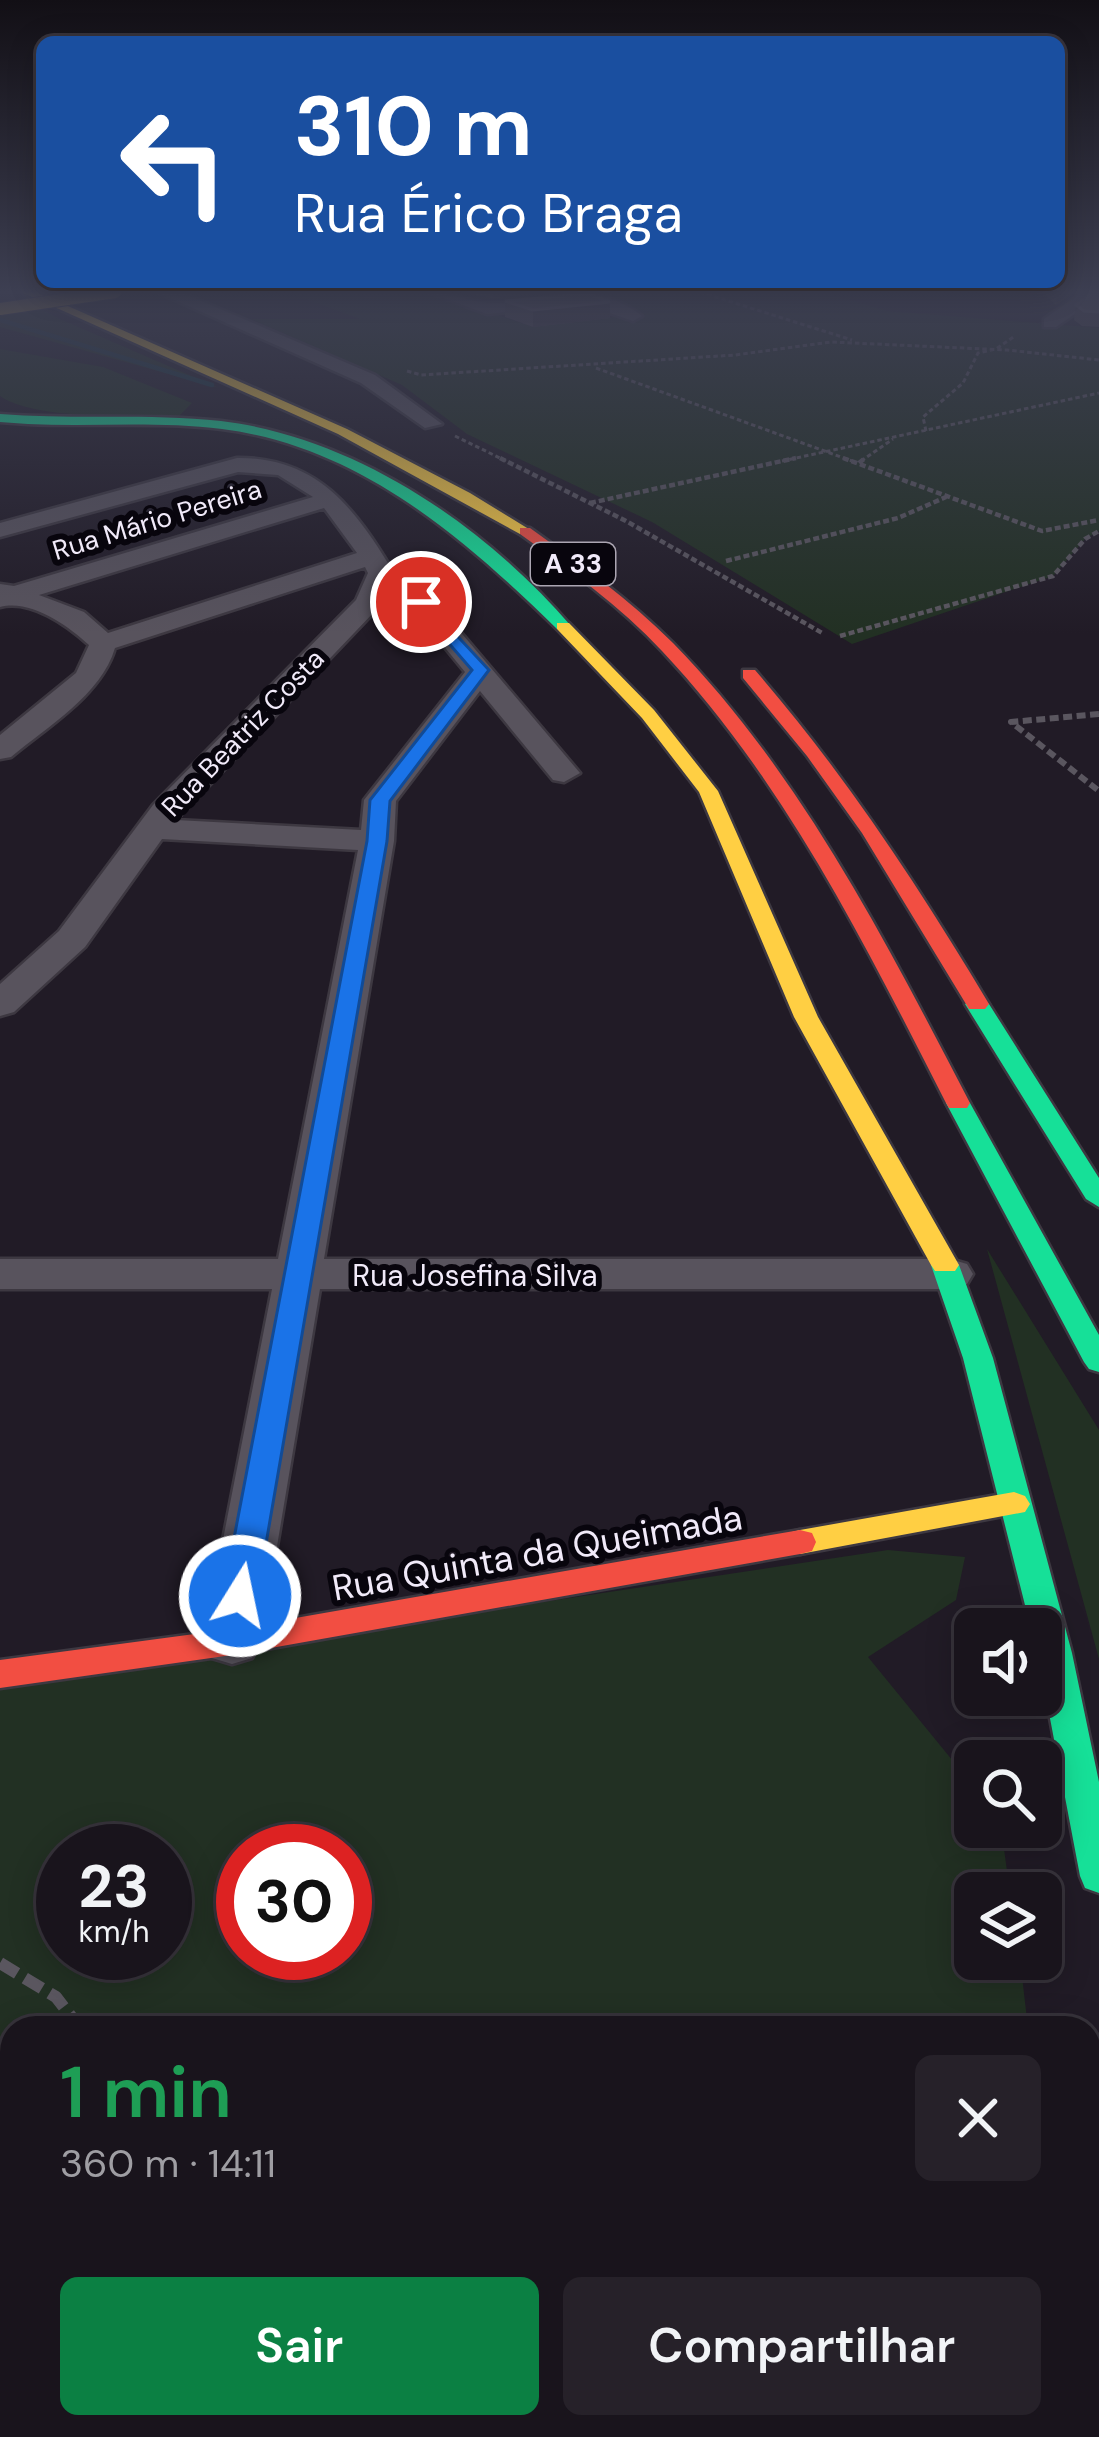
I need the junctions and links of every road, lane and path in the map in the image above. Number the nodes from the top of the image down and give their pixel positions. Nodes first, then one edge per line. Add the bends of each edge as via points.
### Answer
1 (253, 406) edge
2 (284, 406) edge
3 (330, 406) edge
4 (406, 406) edge
5 (697, 406) edge
6 (936, 406) edge
7 (1041, 406) edge
8 (0, 418) edge
9 (432, 424) joint
10 (926, 431) junction
11 (895, 438) junction
12 (825, 453) junction
13 (859, 463) dead end
14 (946, 496) junction
15 (332, 500) junction
16 (590, 503) junction
17 (1099, 520) edge
18 (559, 521) dead end
19 (0, 530) edge
20 (1099, 531) edge
21 (371, 556) junction
22 (726, 561) dead end
23 (4, 595) edge
24 (368, 603) junction
25 (824, 634) dead end
26 (840, 636) dead end
27 (103, 643) junction
28 (731, 656) dead end
29 (481, 670) junction
30 (704, 683) junction
31 (1099, 713) edge
32 (0, 750) edge
33 (564, 773) dead end
34 (1099, 791) edge
35 (152, 829) junction
36 (377, 841) junction
37 (0, 1004) edge
38 (1099, 1199) edge
39 (0, 1274) edge
40 (950, 1274) junction
41 (297, 1277) junction
42 (1099, 1362) edge
43 (1013, 1504) junction
44 (232, 1642) junction
45 (0, 1674) edge
46 (1099, 1876) edge
47 (0, 1963) edge
48 (74, 2016) edge

1 - 30 main road via 431,485 569,576
2 - 30 main road, A 33 via 478,501 599,584
3 - 18 main road, A 33
4 - 9 street
5 - 12 path
6 - 10 path via 923,417
7 - 10 path
8 - 40 main road via 208,423 288,436 407,497 494,560 708,790 806,1017
9 - 16 path
10 - 11 path
11 - 12 path
11 - 13 path
12 - 14 path
12 - 16 path
14 - 17 path via 1042,531
14 - 22 path via 898,518
15 - 19 street via 282,468 249,464
15 - 21 street
15 - 23 street, Rua Mário Pereira
16 - 25 path
20 - 26 path via 1052,576
21 - 24 street via 381,573
21 - 27 street
23 - 27 street via 75,618
24 - 29 street via 421,602
24 - 35 street, Rua Beatriz Costa
27 - 32 street via 86,679
28 - 38 main road via 861,812
29 - 33 street
29 - 36 street via 380,800
30 - 42 main road, A 33 via 823,846
31 - 34 path via 1011,722
35 - 36 street
35 - 37 street, Rua Beatriz Costa via 71,939
36 - 41 street
39 - 41 street, Rua Josefina Silva
40 - 41 street, Rua Josefina Silva
40 - 43 main road
41 - 44 street
43 - 44 main road, Rua Quinta da Queimada
43 - 46 main road via 1055,1653
44 - 45 main road, Rua Quinta da Queimada
47 - 48 path via 42,1983

